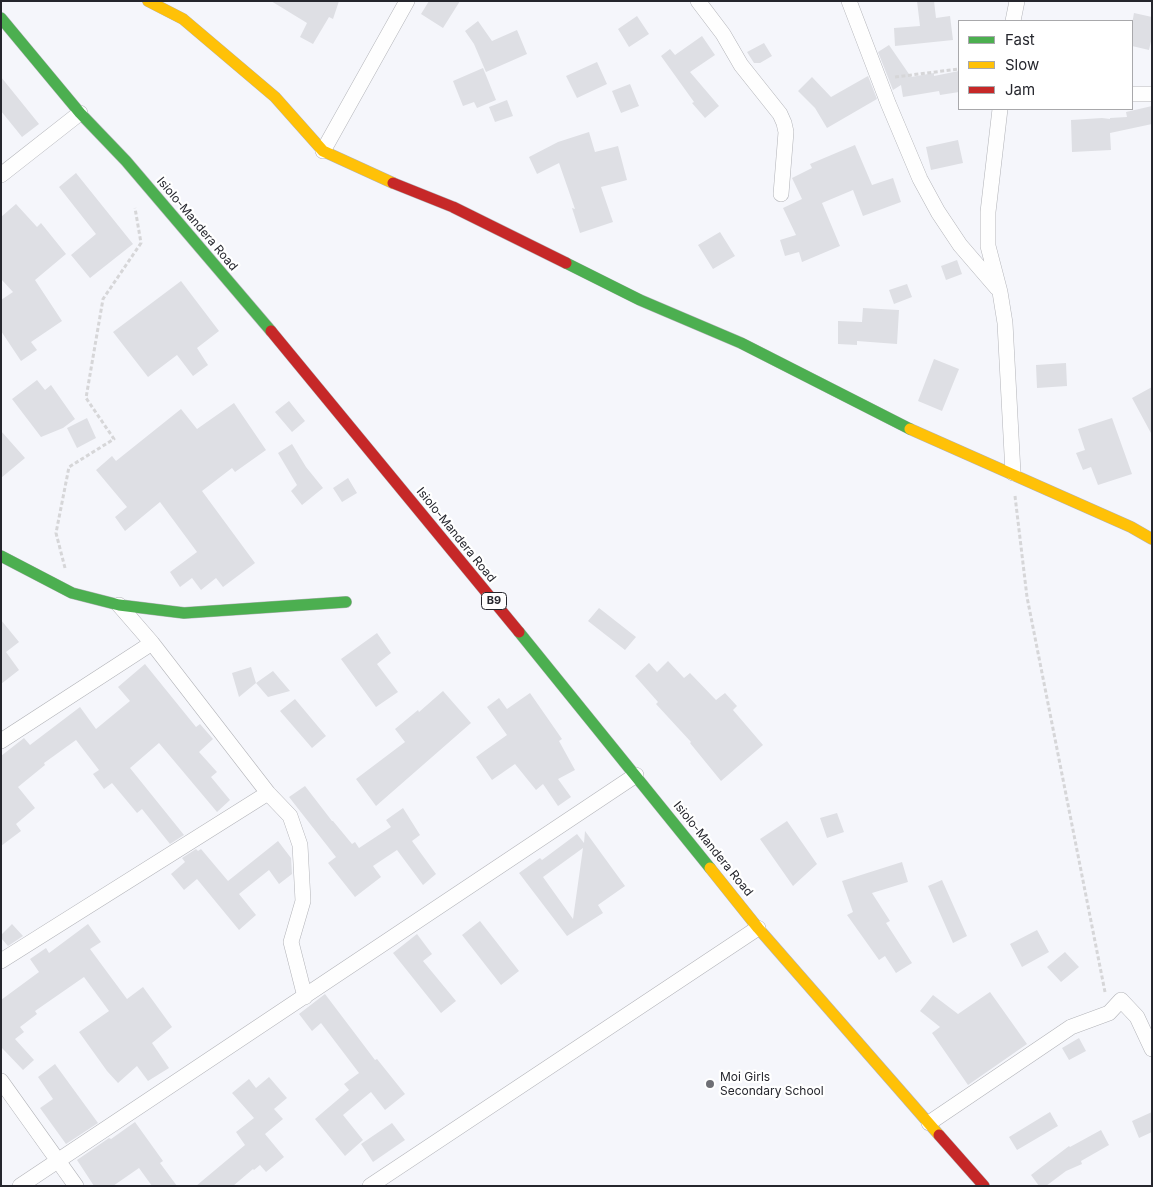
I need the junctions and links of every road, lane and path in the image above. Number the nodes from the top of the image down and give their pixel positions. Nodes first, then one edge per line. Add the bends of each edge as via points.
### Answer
1 (148, 1) edge
2 (407, 1) edge
3 (698, 1) edge
4 (849, 1) edge
5 (1017, 1) edge
6 (1, 18) edge
7 (1013, 20) edge
8 (958, 69) edge
9 (878, 80) junction
10 (1133, 94) edge
11 (1152, 94) edge
12 (1000, 110) edge
13 (80, 113) junction
14 (323, 151) junction
15 (1, 175) edge
16 (781, 194) dead end
17 (134, 206) dead end
18 (1000, 292) junction
19 (1013, 474) junction
20 (1152, 539) edge
21 (1, 556) edge
22 (72, 593) junction
23 (346, 602) dead end
24 (119, 605) junction
25 (152, 643) junction
26 (1, 740) edge
27 (636, 775) junction
28 (268, 793) junction
29 (758, 928) junction
30 (1, 961) edge
31 (305, 997) junction
32 (1109, 1013) junction
33 (1152, 1049) edge
34 (1, 1081) edge
35 (929, 1123) junction
36 (59, 1160) junction
37 (20, 1186) edge
38 (76, 1186) edge
39 (370, 1186) edge
40 (984, 1186) edge

1 - 14 main road via 183,19 275,97
2 - 14 street
3 - 16 street via 784,123
4 - 9 street
5 - 7 street
6 - 13 main road, Isiolo-Mandera Road / B9
8 - 9 path
9 - 18 street via 906,148 938,212 960,245
10 - 11 street
12 - 18 street via 988,212 988,246
13 - 15 street
13 - 27 main road, Isiolo-Mandera Road / B9 via 126,161 298,363
14 - 19 main road via 454,207 640,300 741,343 891,421
17 - 22 path via 141,243 103,299 86,398 114,439 69,467 56,533
18 - 19 street via 1005,323
19 - 20 main road
19 - 32 path via 1027,597
21 - 22 main road
22 - 24 main road
23 - 24 main road via 184,613
24 - 25 street
25 - 26 street
25 - 28 street
27 - 29 main road, Isiolo-Mandera Road / B9
27 - 31 street
28 - 30 street
28 - 31 street via 290,816 300,845 304,901 291,942
29 - 35 main road, Isiolo-Mandera Road / B9
29 - 39 street
31 - 36 street
32 - 33 street via 1121,1000 1137,1017
32 - 35 street via 1072,1027
34 - 36 street
35 - 40 main road, Isiolo-Mandera Road / B9
36 - 37 street
36 - 38 street

